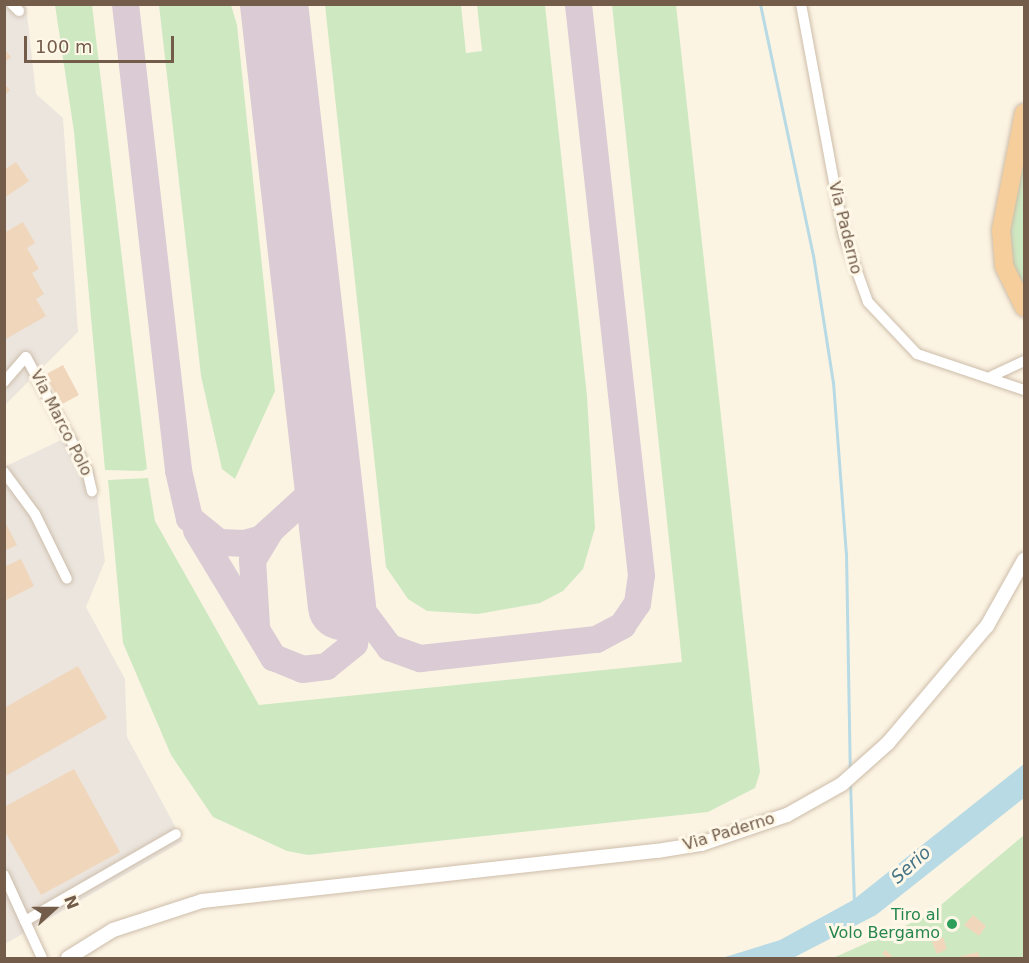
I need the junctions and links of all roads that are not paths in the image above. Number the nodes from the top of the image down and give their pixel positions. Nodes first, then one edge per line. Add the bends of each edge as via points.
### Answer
1 (801, 4) edge
2 (1024, 113) edge
3 (1024, 306) edge
4 (1024, 312) edge
5 (1024, 361) edge
6 (992, 376) junction
7 (4, 382) edge
8 (1024, 390) edge
9 (4, 472) edge
10 (92, 491) dead end
11 (1024, 560) edge
12 (67, 579) dead end
13 (176, 834) dead end
14 (4, 876) edge
15 (25, 921) junction
16 (42, 958) edge
17 (68, 958) edge

1 - 6 street, Via Paderno via 844,235 868,302 917,354 956,371
2 - 3 highway via 1001,230 1004,266
3 - 4 highway
5 - 6 street
6 - 8 street, Via Paderno
7 - 10 street, Via Marco Polo via 26,357 87,470
9 - 12 street via 34,514
11 - 17 street, Via Paderno via 987,626 867,764 842,784 787,815 701,844 210,899 154,913 113,930
13 - 15 street
14 - 15 street
15 - 16 street

